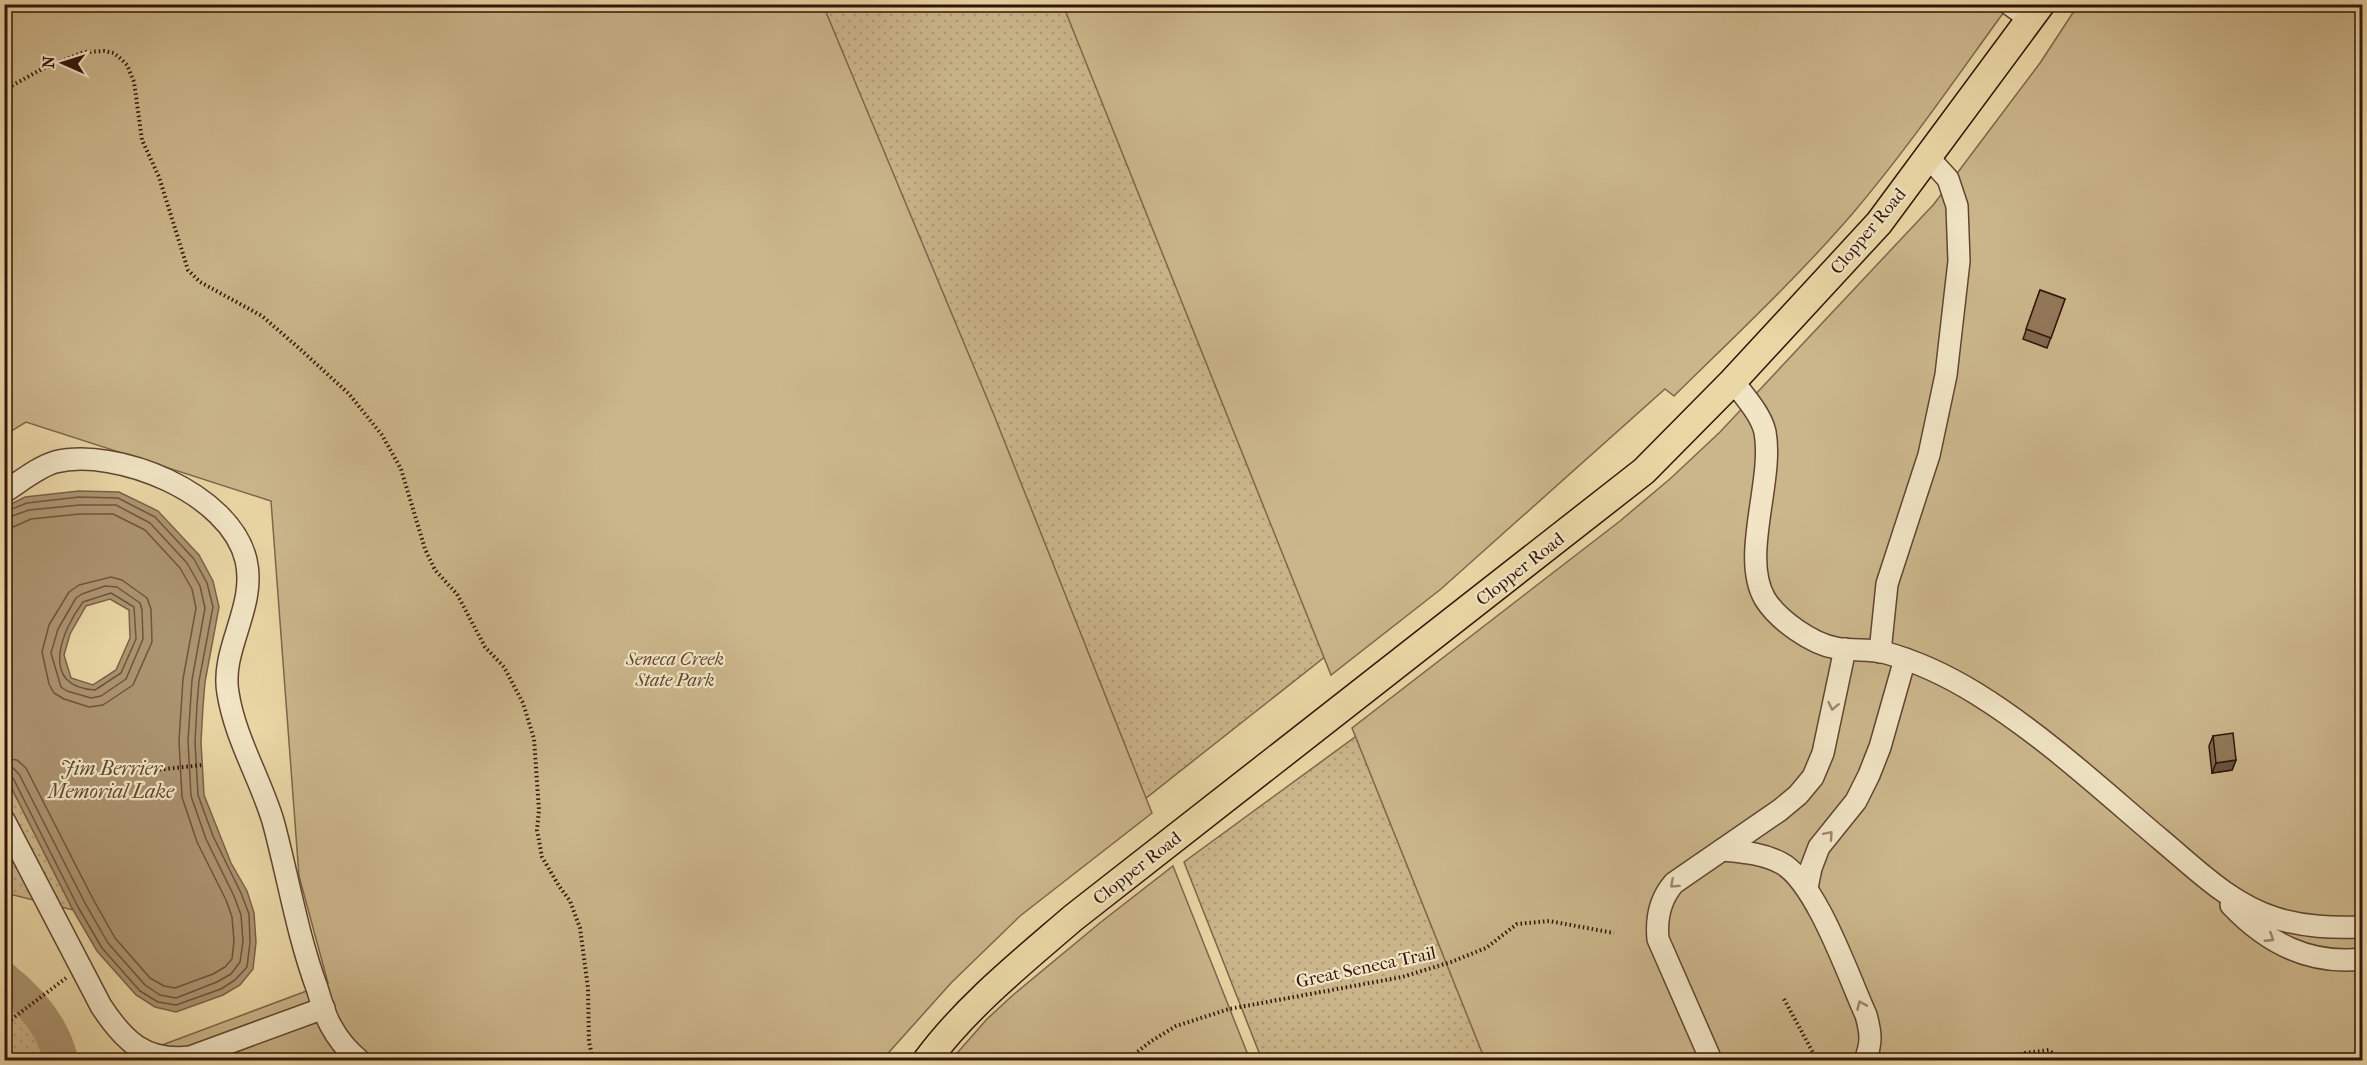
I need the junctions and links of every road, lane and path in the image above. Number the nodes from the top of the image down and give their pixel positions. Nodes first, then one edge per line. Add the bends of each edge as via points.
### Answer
1 (2027, 9) edge
2 (4, 90) edge
3 (1928, 157) junction
4 (1733, 381) junction
5 (4, 492) edge
6 (1845, 649) junction
7 (1880, 652) junction
8 (1905, 659) junction
9 (203, 765) dead end
10 (155, 770) dead end
11 (4, 820) edge
12 (1722, 850) junction
13 (2212, 884) junction
14 (1807, 888) junction
15 (2362, 927) edge
16 (1614, 933) dead end
17 (2362, 959) edge
18 (80, 966) junction
19 (1784, 999) dead end
20 (324, 1008) junction
21 (4, 1025) edge
22 (359, 1060) edge
23 (593, 1060) edge
24 (927, 1060) edge
25 (1127, 1060) edge
26 (1711, 1060) edge
27 (1817, 1060) edge
28 (1865, 1060) edge
29 (2013, 1060) edge
30 (2061, 1060) edge

1 - 3 main road, Clopper Road
2 - 23 path via 84,52 104,51 121,59 134,82 142,140 159,177 188,270 200,282 262,316 349,394 382,435 401,469 435,570 457,594 485,647 504,667 523,703 534,739 537,830 542,857 570,901 580,928
3 - 4 main road, Clopper Road via 1879,223
3 - 7 lane via 1948,179 1957,206 1959,261 1946,375 1929,456 1887,584
4 - 6 lane via 1765,431 1766,467 1756,551 1758,579 1765,599 1817,643
4 - 24 main road, Clopper Road via 1644,471 1065,926 1006,976
5 - 20 lane via 53,463 78,459 132,467 159,475 187,490 233,531 246,560 247,593 226,670 228,693 238,732 272,821 310,970
6 - 7 lane
6 -> 12 lane via 1823,753 1813,777 1780,810
7 - 8 lane
8 - 13 lane via 1977,694 2041,739
14 -> 8 lane via 1819,847 1856,801 1869,775
9 - 10 path
11 - 18 lane
12 - 14 lane via 1754,853 1782,863
12 -> 26 lane via 1674,883 1666,892 1656,924 1664,955
13 - 15 lane via 2274,918 2303,926
13 -> 17 lane via 2240,914 2284,948 2328,958
28 -> 14 lane via 1871,1045 1866,1016
16 - 25 path, Great Seneca Trail via 1549,921 1517,924 1486,948 1441,965 1229,1009 1176,1026
18 - 20 lane via 116,1029 133,1046 174,1059 190,1057
18 - 21 path
19 - 27 path
20 - 22 lane via 330,1025
29 - 30 path via 2025,1053 2049,1050

